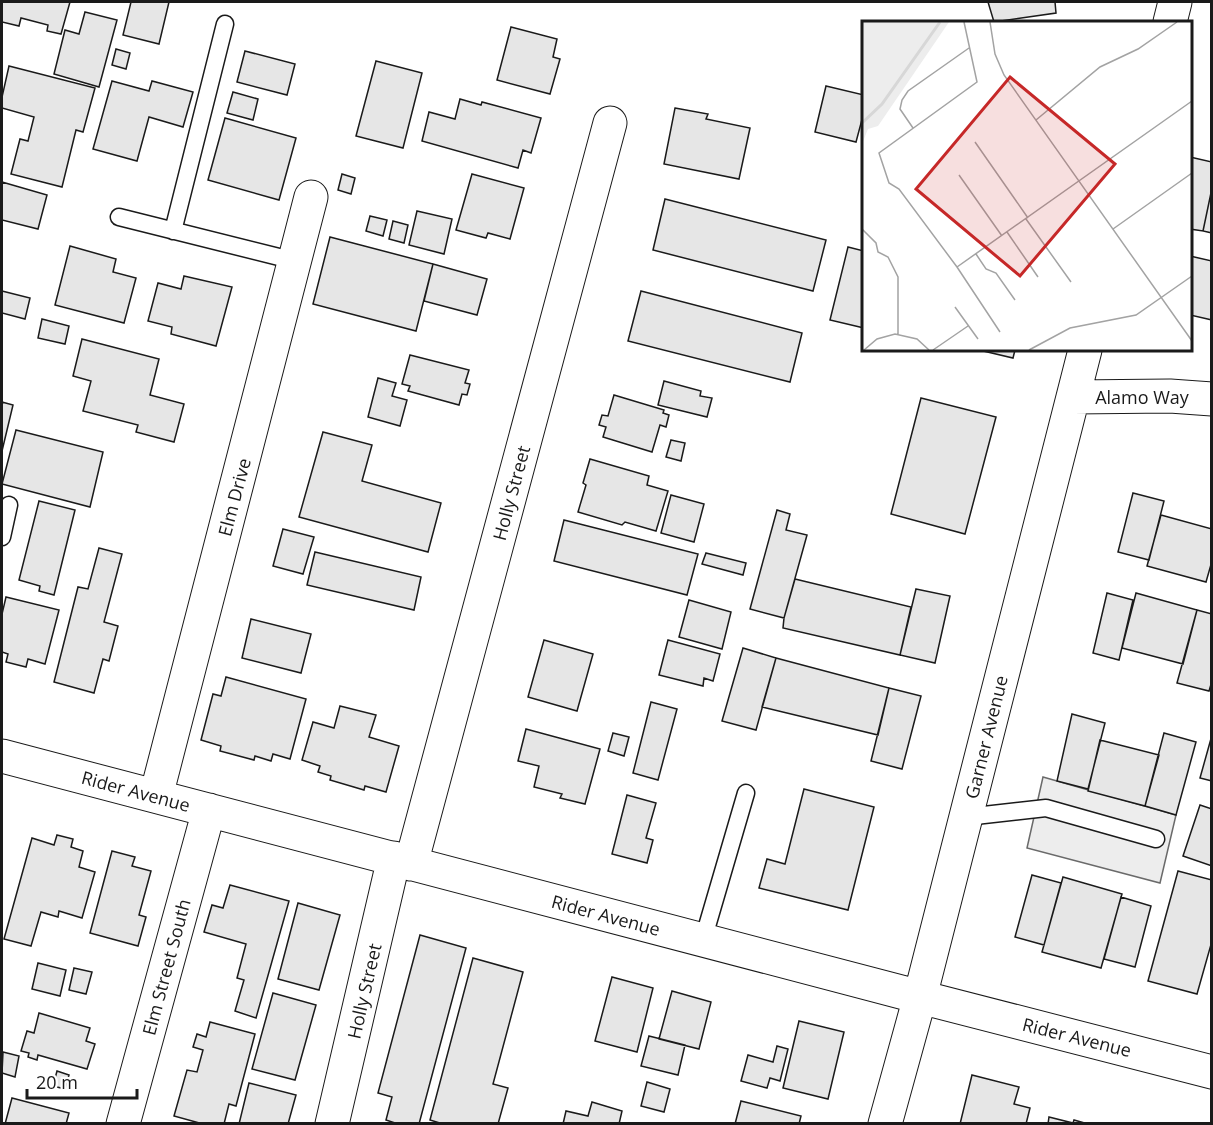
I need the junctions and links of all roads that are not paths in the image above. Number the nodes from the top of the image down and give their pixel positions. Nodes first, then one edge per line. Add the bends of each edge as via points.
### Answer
1 (1175, 2) edge
2 (1170, 21) edge
3 (225, 24) dead end
4 (610, 123) dead end
5 (311, 197) dead end
6 (119, 217) dead end
7 (173, 231) junction
8 (294, 261) junction
9 (1085, 351) edge
10 (1073, 397) junction
11 (1212, 399) edge
12 (9, 505) dead end
13 (2, 537) edge
14 (2, 756) edge
15 (746, 793) dead end
16 (156, 796) junction
17 (209, 810) junction
18 (966, 817) junction
19 (1156, 839) dead end
20 (403, 861) junction
21 (703, 940) junction
22 (920, 997) junction
23 (1212, 1072) edge
24 (123, 1124) edge
25 (332, 1124) edge
26 (885, 1124) edge

1 - 2 street
3 - 7 lane
4 - 20 street, Holly Street
5 - 8 street, Elm Drive
6 - 7 lane
7 - 8 lane
8 - 16 street, Elm Drive
9 - 10 street, Garner Avenue
10 - 11 street, Alamo Way
10 - 18 street, Garner Avenue
12 - 13 lane
14 - 16 street, Rider Avenue
15 - 21 lane
16 - 17 street, Rider Avenue
17 - 20 street, Rider Avenue
17 - 24 street, Elm Street South
18 - 19 lane via 1046,808
18 - 22 street, Garner Avenue
20 - 21 street, Rider Avenue
20 - 25 street, Holly Street
21 - 22 street, Rider Avenue
22 - 23 street, Rider Avenue
22 - 26 street, Garner Avenue

